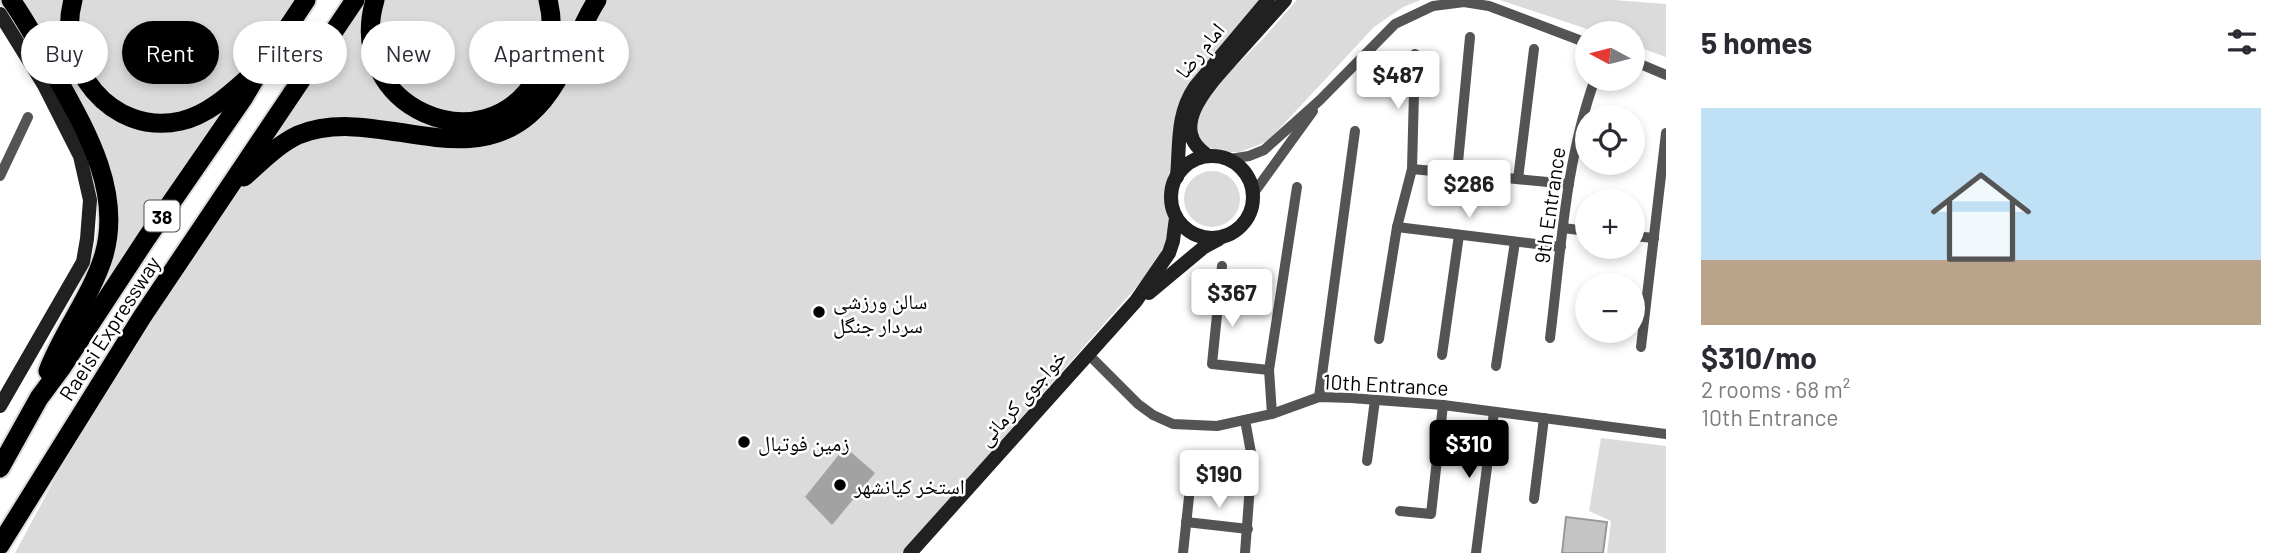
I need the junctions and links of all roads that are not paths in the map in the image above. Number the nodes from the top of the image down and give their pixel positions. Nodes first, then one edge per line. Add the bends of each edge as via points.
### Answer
1 (11, 0) edge
2 (73, 0) edge
3 (306, 0) edge
4 (355, 0) edge
5 (375, 0) edge
6 (548, 0) edge
7 (597, 0) edge
8 (1268, 0) edge
9 (1285, 0) edge
10 (0, 14) edge
11 (292, 21) edge
12 (1471, 37) dead end
13 (1575, 38) edge
14 (1534, 49) dead end
15 (1416, 54) dead end
16 (1645, 66) edge
17 (1666, 75) edge
18 (242, 84) edge
19 (252, 84) edge
20 (1591, 91) edge
21 (1320, 100) junction
22 (28, 117) dead end
23 (1355, 131) dead end
24 (1666, 133) edge
25 (1207, 155) junction
26 (1230, 159) junction
27 (1412, 169) junction
28 (1457, 173) junction
29 (0, 176) edge
30 (1177, 177) junction
31 (1518, 179) junction
32 (1569, 184) junction
33 (1297, 187) dead end
34 (230, 189) junction
35 (1253, 194) junction
36 (1176, 217) junction
37 (1397, 227) junction
38 (1563, 228) junction
39 (1575, 230) edge
40 (1459, 235) junction
41 (1222, 237) junction
42 (1645, 237) edge
43 (1654, 238) junction
44 (1515, 242) junction
45 (1561, 247) junction
46 (1222, 266) dead end
47 (1136, 302) junction
48 (1550, 338) dead end
49 (1379, 339) dead end
50 (1642, 347) dead end
51 (1088, 354) junction
52 (1442, 355) dead end
53 (1496, 366) dead end
54 (1269, 370) junction
55 (1319, 397) junction
56 (38, 398) junction
57 (1376, 400) junction
58 (0, 405) edge
59 (1443, 405) junction
60 (1494, 412) junction
61 (1272, 414) junction
62 (1544, 418) junction
63 (1245, 420) junction
64 (1666, 434) edge
65 (1367, 461) dead end
66 (0, 468) edge
67 (1189, 497) dead end
68 (1534, 499) dead end
69 (1400, 511) dead end
70 (1186, 522) junction
71 (1248, 529) junction
72 (0, 545) edge
73 (910, 553) edge
74 (1183, 553) edge
75 (1245, 553) edge
76 (1476, 553) edge

1 - 56 highway via 92,147 109,215 96,278 53,358
2 - 18 highway via 68,38 78,68 100,97 135,118 166,123 190,119
3 - 11 highway, Raeisi Expressway / 38
4 - 34 highway, Raeisi Expressway / 38
5 - 6 highway via 370,44 391,90 415,109 459,120 498,113 534,83 549,52
7 - 34 highway via 562,73 538,106 516,124 489,135 456,139 356,127 313,131 275,149
8 - 30 main road, امام رضا via 1185,102 1179,125
9 - 25 main road, امام رضا via 1194,108 1191,136
10 - 58 main road via 80,156 90,200 83,262
12 - 28 street
13 - 21 street via 1489,6 1464,2 1433,6 1395,24
14 - 31 street
15 - 27 street
16 - 17 street
19 - 56 highway, Raeisi Expressway / 38
20 - 32 street, 9th Entrance
21 - 26 street via 1264,150
21 - 35 street
22 - 29 street
23 - 55 street
24 - 43 street
25 - 26 main road
25 - 30 main road via 1188,163
26 - 35 main road via 1247,174
27 - 28 street
27 - 37 street
28 - 31 street
30 - 36 main road via 1171,194
31 - 32 street
32 - 38 street, 9th Entrance
33 - 54 street
34 - 72 highway, Raeisi Expressway / 38 via 142,317
35 - 41 main road via 1248,218
36 - 41 main road via 1191,232
36 - 47 main road via 1169,253
37 - 40 street
37 - 49 street
38 - 39 street
38 - 45 street, 9th Entrance
40 - 44 street
40 - 52 street
41 - 47 main road
42 - 43 street
43 - 50 street
44 - 45 street
44 - 53 street
45 - 48 street, 9th Entrance
46 - 54 street via 1212,364
47 - 51 main road, خواجوی کرمانی
51 - 63 street, 10th Entrance via 1153,415 1173,424 1217,426
51 - 73 main road, خواجوی کرمانی
54 - 61 street
55 - 57 street, 10th Entrance
55 - 61 street, 10th Entrance
56 - 66 highway, Raeisi Expressway / 38
57 - 59 street, 10th Entrance
57 - 65 street
59 - 60 street, 10th Entrance
59 - 69 street via 1432,514
60 - 62 street, 10th Entrance
60 - 76 street
61 - 63 street, 10th Entrance
62 - 64 street, 10th Entrance
62 - 68 street
63 - 71 street via 1252,458
67 - 70 street
70 - 71 street
70 - 74 street
71 - 75 street

